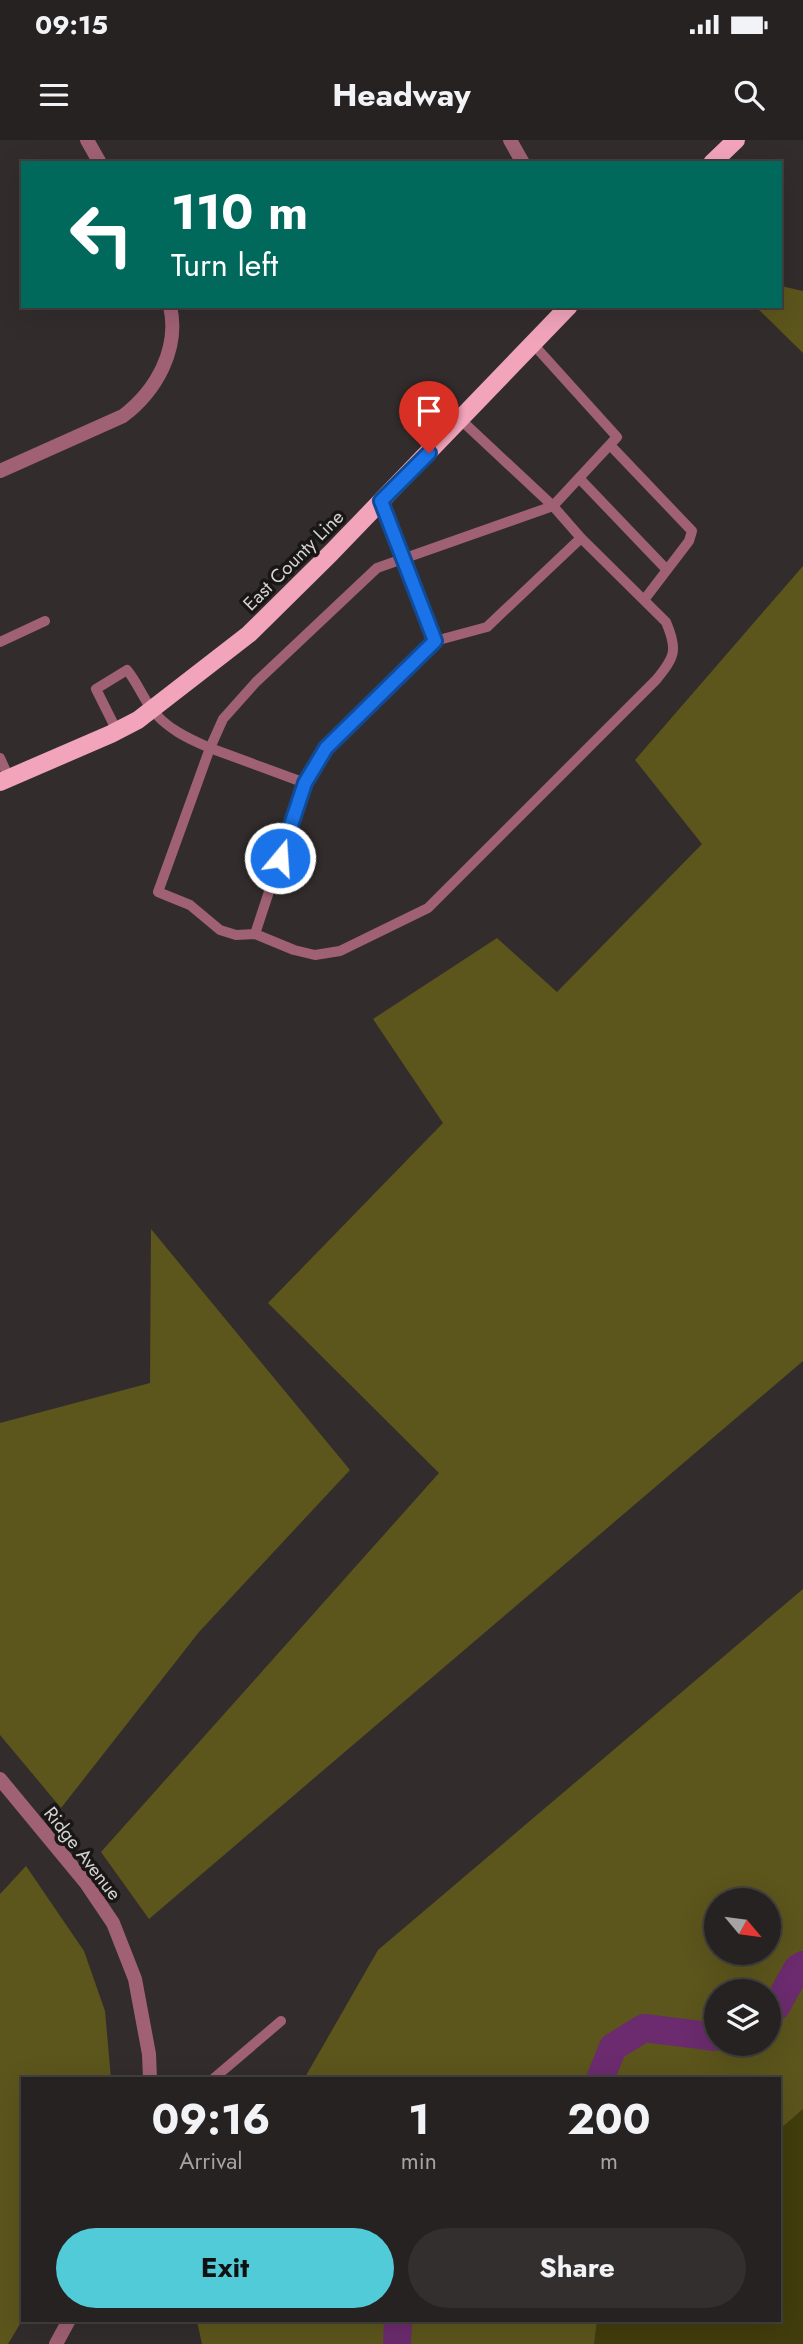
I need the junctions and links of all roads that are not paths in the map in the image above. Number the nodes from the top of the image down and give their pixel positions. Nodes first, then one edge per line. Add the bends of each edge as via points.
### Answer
1 (87, 140) edge
2 (510, 140) edge
3 (736, 140) edge
4 (99, 161) edge
5 (522, 161) edge
6 (714, 161) edge
7 (170, 308) edge
8 (567, 308) edge
9 (533, 344) junction
10 (461, 420) junction
11 (614, 441) junction
12 (0, 471) edge
13 (579, 478) junction
14 (381, 501) junction
15 (553, 506) junction
16 (581, 538) junction
17 (403, 557) junction
18 (667, 570) junction
19 (644, 600) junction
20 (45, 621) dead end
21 (435, 641) junction
22 (0, 642) edge
23 (152, 710) junction
24 (117, 731) junction
25 (210, 748) junction
26 (0, 758) edge
27 (4, 780) edge
28 (305, 783) junction
29 (255, 933) junction
30 (0, 1779) edge
31 (281, 2021) dead end
32 (150, 2077) edge
33 (215, 2077) edge
34 (68, 2322) edge
35 (56, 2344) edge

1 - 4 street
2 - 5 street
3 - 6 main road
7 - 12 street via 174,329 170,348 149,392 136,406
8 - 9 main road, East County Line
9 - 10 main road, East County Line
9 - 11 lane
10 - 14 main road, East County Line
10 - 15 lane
11 - 13 lane
11 - 18 lane via 692,531 690,541
13 - 15 lane
13 - 18 lane
14 - 17 lane
14 - 23 main road, East County Line via 249,634
15 - 16 lane
15 - 17 lane
16 - 19 lane
16 - 21 lane via 487,627
17 - 21 lane
17 - 25 lane via 377,568 256,682 223,719
18 - 19 lane
19 - 29 lane via 666,622 673,639 672,660 428,908 340,951 315,955
20 - 22 lane
21 - 28 lane via 326,748
23 - 24 main road, East County Line
23 - 24 lane via 127,670 96,689
23 - 25 lane via 184,737
24 - 27 main road, East County Line
25 - 28 lane
25 - 29 lane via 158,892 191,905 220,930 236,935
26 - 27 lane
28 - 29 lane
30 - 32 street, Ridge Avenue via 113,1923 135,1979
31 - 33 lane
34 - 35 street

